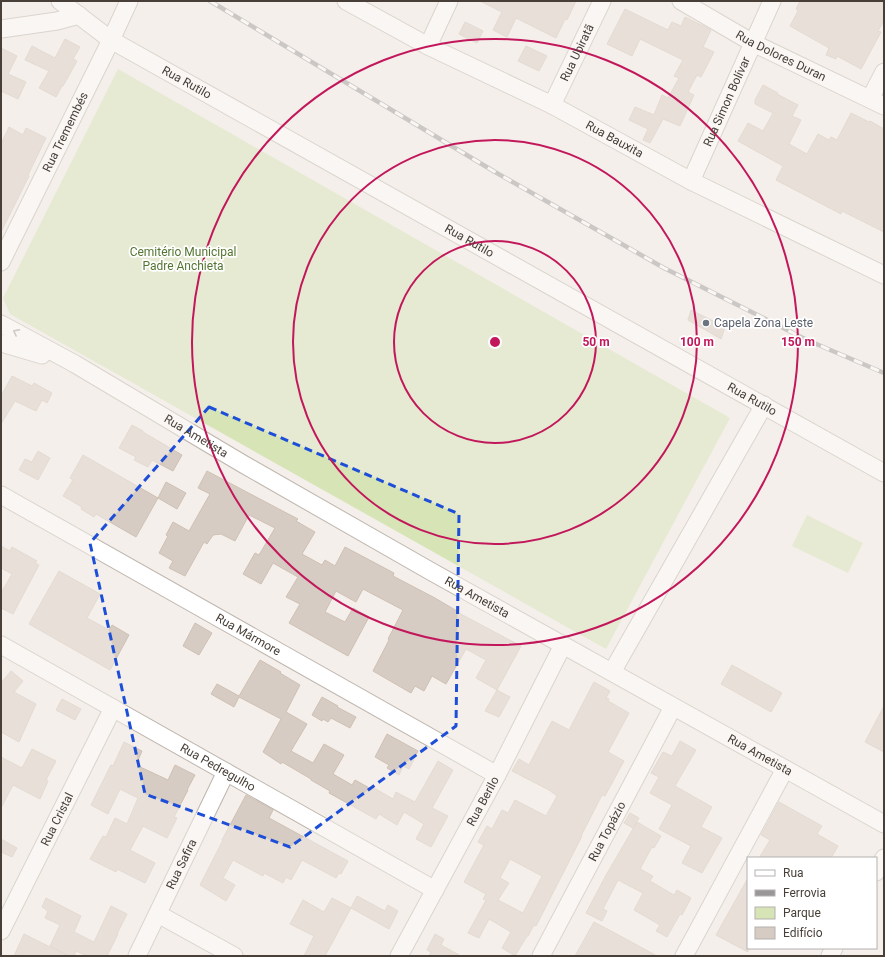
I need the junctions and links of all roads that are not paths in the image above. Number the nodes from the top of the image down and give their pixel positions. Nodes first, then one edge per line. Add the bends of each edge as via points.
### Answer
1 (60, 1) edge
2 (129, 1) edge
3 (346, 1) edge
4 (449, 1) edge
5 (602, 1) edge
6 (681, 1) edge
7 (772, 1) edge
8 (79, 15) junction
9 (1, 29) edge
10 (111, 40) junction
11 (753, 43) junction
12 (428, 46) junction
13 (884, 72) edge
14 (877, 103) edge
15 (552, 105) junction
16 (691, 181) junction
17 (1, 262) edge
18 (884, 275) edge
19 (1, 324) edge
20 (1, 343) edge
21 (75, 364) junction
22 (764, 405) junction
23 (884, 473) edge
24 (1, 495) edge
25 (1, 645) edge
26 (562, 645) junction
27 (612, 672) junction
28 (674, 707) junction
29 (113, 708) junction
30 (785, 769) junction
31 (226, 772) junction
32 (496, 775) junction
33 (884, 824) edge
34 (884, 858) edge
35 (877, 870) edge
36 (435, 890) junction
37 (158, 914) junction
38 (1, 931) edge
39 (689, 954) edge
40 (137, 956) edge
41 (234, 956) edge
42 (399, 956) edge
43 (541, 956) edge

1 - 8 street, Rua Rutilo
2 - 10 street, Rua Tremembés
3 - 12 street, Rua Bauxita
4 - 12 street
5 - 15 street, Rua Ubiratã
6 - 11 street, Rua Dolores Duran
7 - 11 street, Rua Simon Bolívar
8 - 9 street via 57,21
8 - 10 street, Rua Rutilo
10 - 17 street, Rua Tremembés
10 - 22 street, Rua Rutilo
11 - 14 street, Rua Dolores Duran
11 - 16 street, Rua Simon Bolívar
12 - 15 street, Rua Bauxita
13 - 14 street
15 - 16 street, Rua Bauxita
16 - 18 street, Rua Bauxita
21 -> 19 street, Rua Ametista
20 - 21 street, Rua Ametista
21 - 26 street, Rua Ametista via 237,460
22 - 23 street, Rua Rutilo
22 - 27 street
24 - 32 street, Rua Mármore
25 - 29 street, Rua Pedregulho
26 - 27 street, Rua Ametista
26 - 32 street, Rua Berilo
27 - 28 street, Rua Ametista
28 - 30 street, Rua Ametista
28 - 43 street, Rua Topázio
29 - 31 street, Rua Pedregulho
29 - 38 street, Rua Cristal
30 - 33 street, Rua Ametista
30 - 39 street
31 - 36 street, Rua Pedregulho
31 - 37 street, Rua Safira
32 - 36 street, Rua Berilo
34 - 35 street
36 - 42 street, Rua Berilo
37 - 40 street, Rua Safira
37 - 41 street

